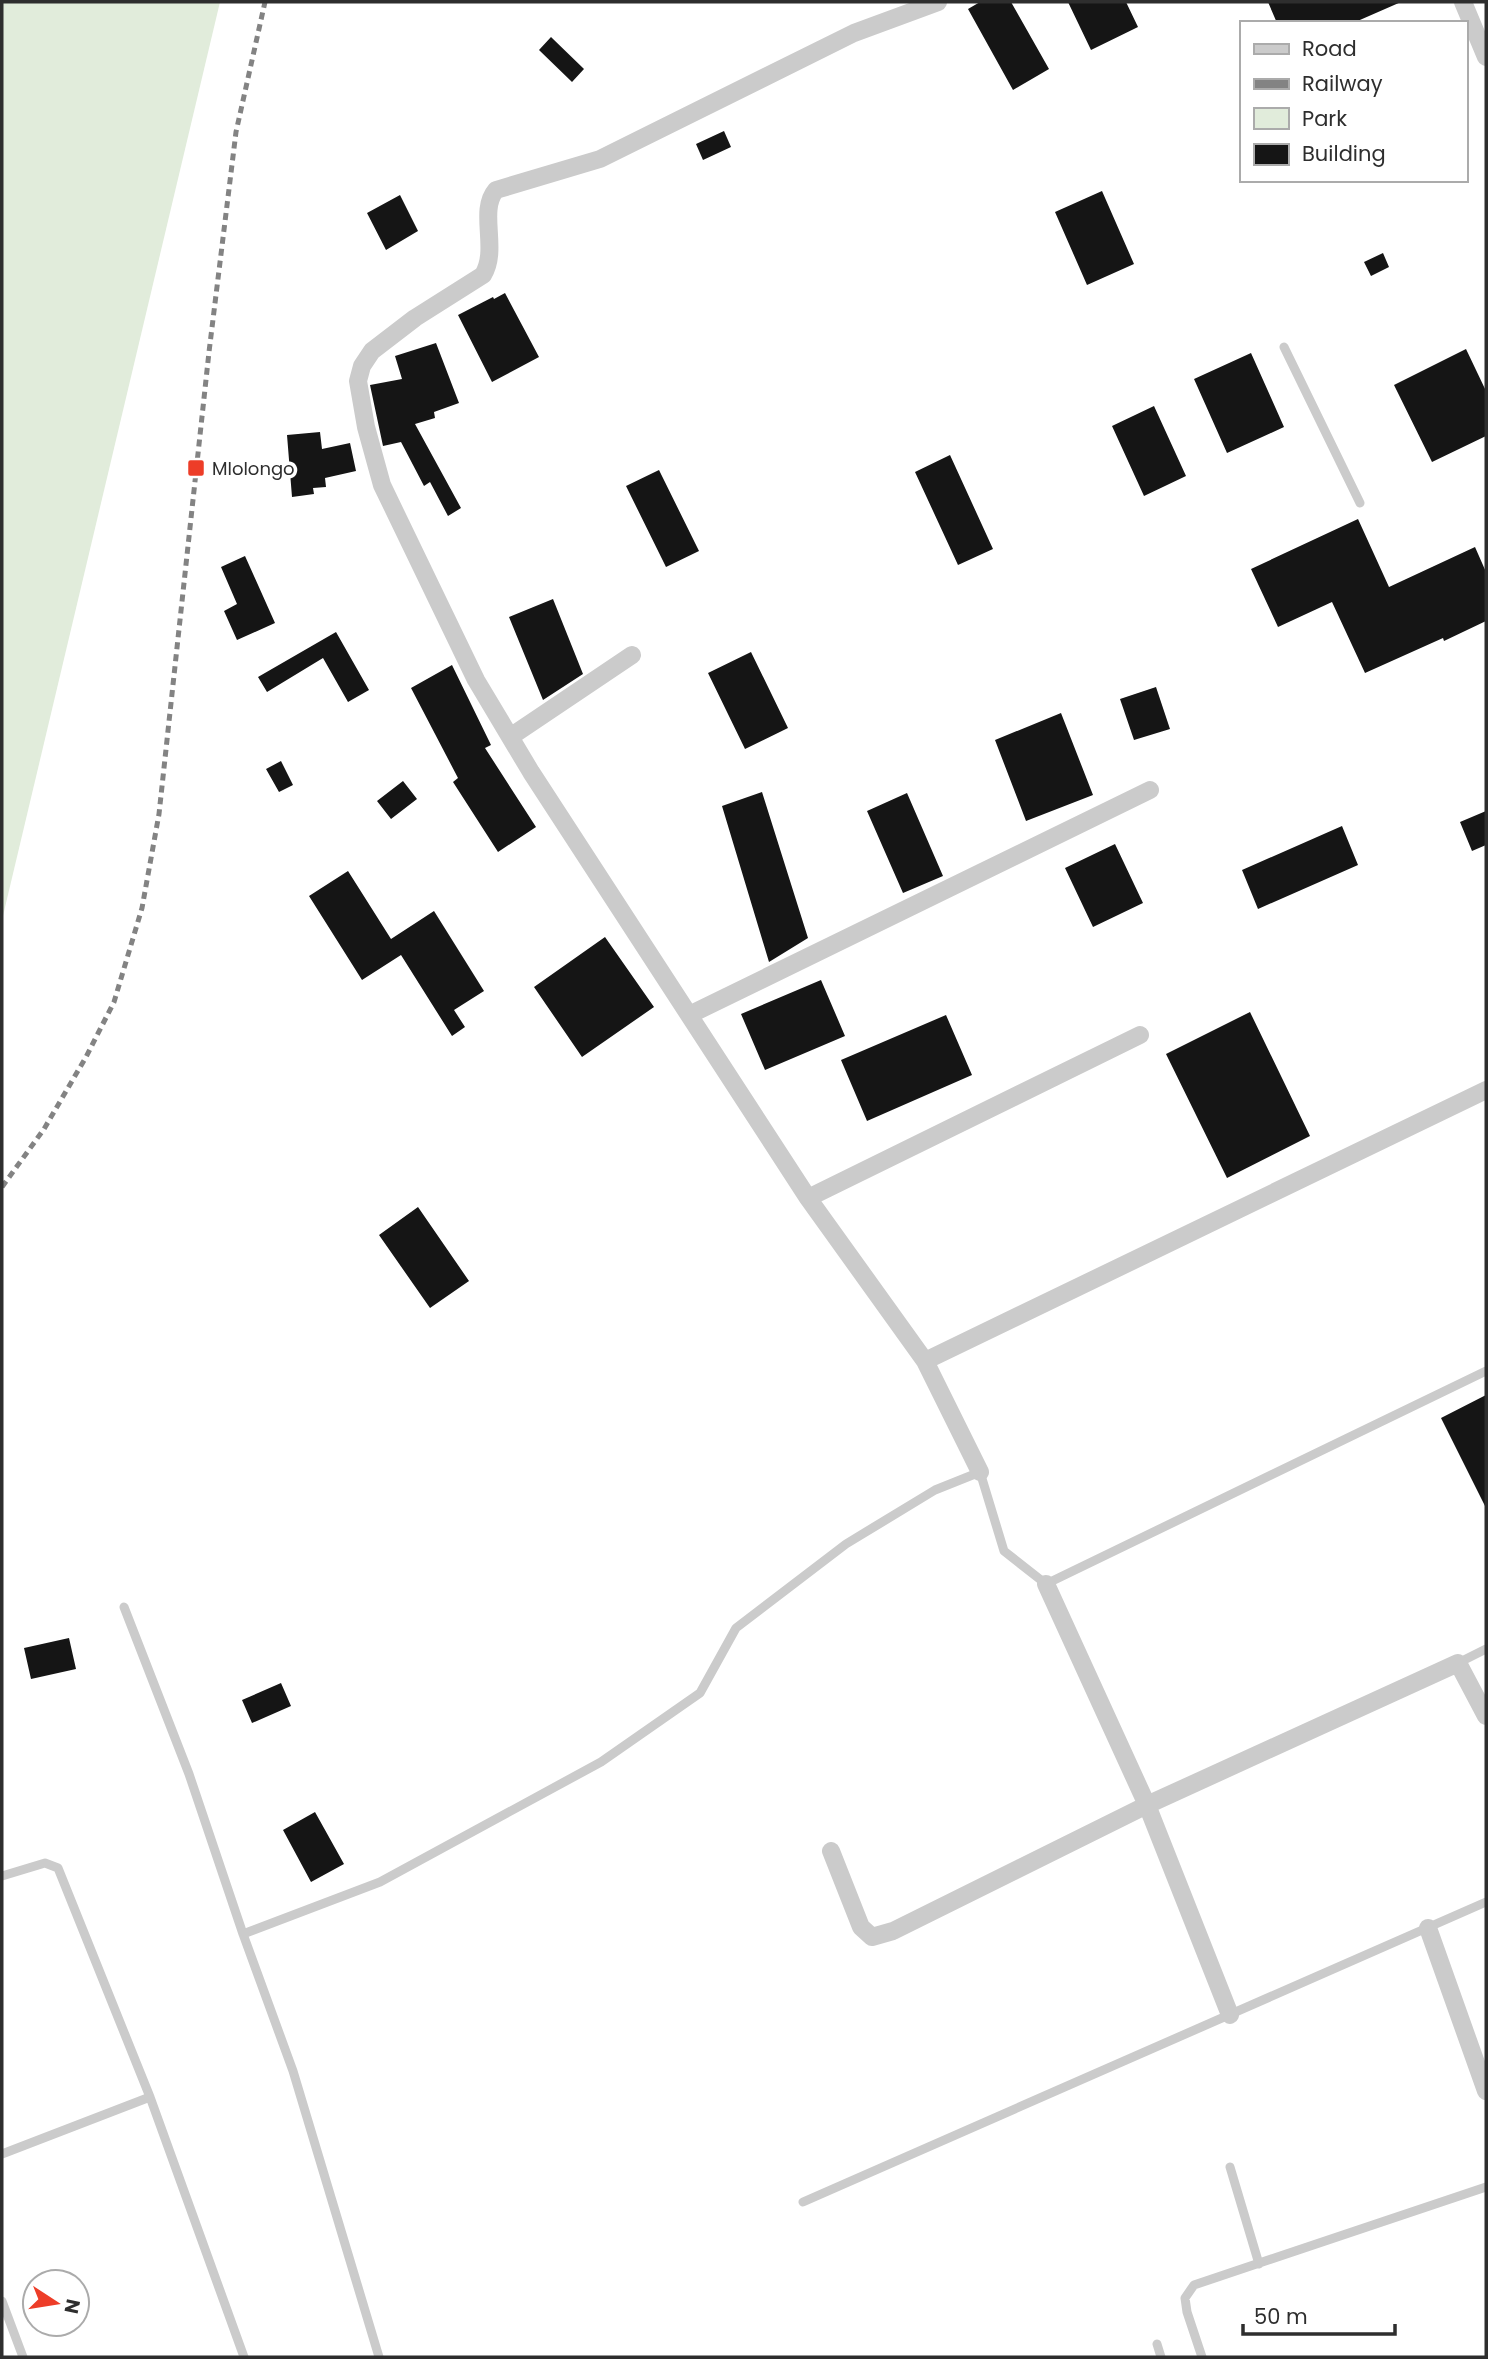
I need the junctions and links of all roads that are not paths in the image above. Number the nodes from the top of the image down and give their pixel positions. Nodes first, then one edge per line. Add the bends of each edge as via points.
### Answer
1 (938, 2) edge
2 (1463, 2) edge
3 (1486, 57) edge
4 (1284, 347) dead end
5 (1360, 503) dead end
6 (632, 655) dead end
7 (510, 737) junction
8 (1150, 790) dead end
9 (689, 1016) junction
10 (1140, 1035) dead end
11 (1486, 1090) edge
12 (808, 1198) junction
13 (925, 1361) junction
14 (1486, 1371) edge
15 (980, 1472) junction
16 (1046, 1584) junction
17 (124, 1606) dead end
18 (1486, 1649) edge
19 (1458, 1663) junction
20 (1486, 1716) edge
21 (1147, 1805) junction
22 (831, 1852) dead end
23 (2, 1876) edge
24 (1486, 1902) edge
25 (1428, 1928) junction
26 (243, 1934) junction
27 (1230, 2014) junction
28 (1486, 2091) edge
29 (150, 2097) junction
30 (2, 2154) edge
31 (1230, 2167) dead end
32 (1486, 2187) edge
33 (803, 2202) dead end
34 (1259, 2264) junction
35 (2, 2301) edge
36 (1157, 2344) dead end
37 (23, 2357) edge
38 (244, 2357) edge
39 (380, 2357) edge
40 (1161, 2357) edge
41 (1202, 2357) edge

1 - 7 street via 854,33 600,159 496,190 490,202 491,250 483,275 405,326 372,351 362,366 358,381 382,485 476,680
2 - 3 street
4 - 5 lane
6 - 7 street
7 - 9 street
8 - 9 street
9 - 12 street
10 - 12 street
11 - 13 street
12 - 13 street
13 - 15 street
14 - 16 lane
15 - 16 lane via 1004,1550
15 - 26 lane via 935,1490 846,1544 758,1611 736,1628 700,1693 601,1762 380,1881
16 - 21 street
17 - 26 lane via 189,1774
18 - 19 lane
19 - 20 street
19 - 21 street
21 - 22 street via 893,1931 872,1937 861,1927
21 - 27 street
23 - 29 lane via 45,1863 58,1868
24 - 25 lane
25 - 27 lane
25 - 28 street
26 - 39 lane via 293,2071
27 - 33 lane
29 - 30 lane
29 - 38 lane
31 - 34 lane
32 - 34 lane
34 - 41 lane via 1194,2285 1185,2298
35 - 37 lane
36 - 40 lane

